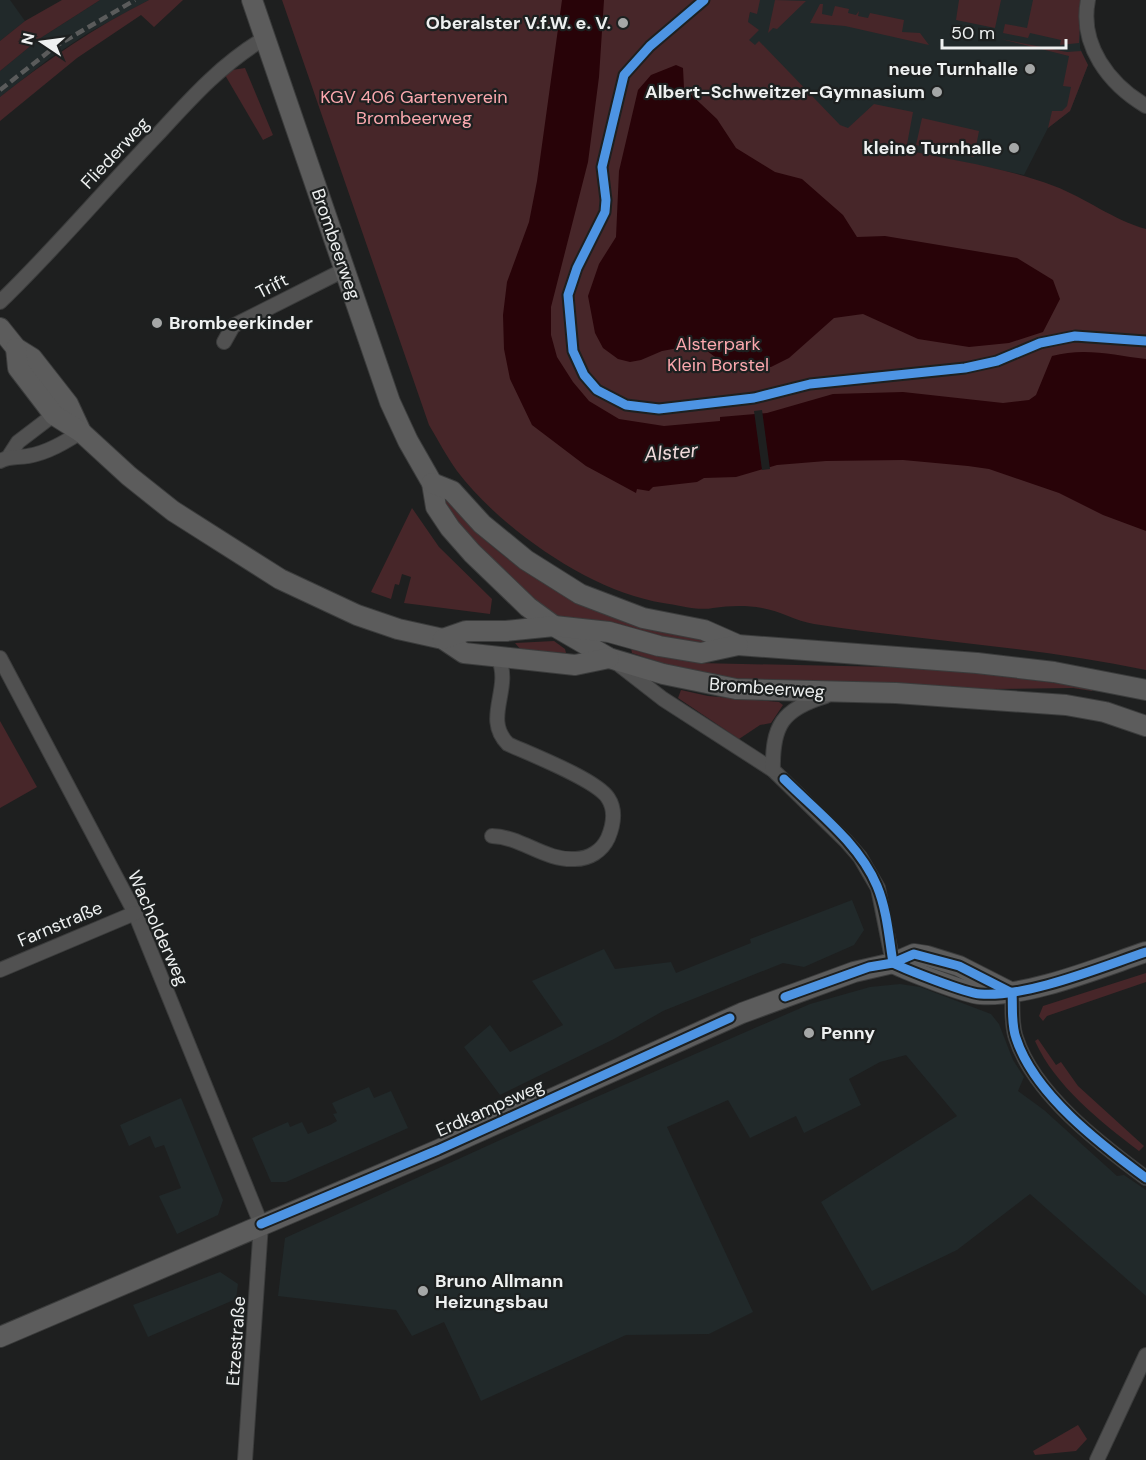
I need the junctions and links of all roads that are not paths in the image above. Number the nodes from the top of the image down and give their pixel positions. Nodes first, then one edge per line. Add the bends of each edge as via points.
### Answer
1 (252, 0) edge
2 (1088, 0) edge
3 (265, 38) junction
4 (1146, 106) edge
5 (344, 270) junction
6 (0, 302) edge
7 (0, 328) edge
8 (224, 342) dead end
9 (61, 410) junction
10 (81, 432) junction
11 (4, 458) edge
12 (432, 483) junction
13 (554, 626) junction
14 (443, 639) junction
15 (738, 645) junction
16 (498, 657) junction
17 (0, 658) edge
18 (609, 658) junction
19 (1146, 690) edge
20 (839, 692) junction
21 (1146, 726) edge
22 (773, 770) junction
23 (492, 836) dead end
24 (135, 913) junction
25 (1146, 952) edge
26 (893, 963) junction
27 (0, 970) edge
28 (1012, 993) junction
29 (1146, 1178) edge
30 (261, 1224) junction
31 (0, 1337) edge
32 (1146, 1355) edge
33 (245, 1460) edge
34 (1097, 1460) edge

1 - 3 main road, Brombeerweg
2 - 4 street via 1087,29 1093,50 1119,86
3 - 5 main road, Brombeerweg
3 - 6 street, Fliederweg via 218,70
5 - 8 street, Trift via 232,326
5 - 12 main road, Brombeerweg via 390,402
7 - 9 main road via 16,348 18,368
9 - 10 main road
9 - 11 street via 18,442
10 - 11 street via 35,454
10 - 14 main road via 173,511 271,574 357,615
12 - 13 main road, Brombeerweg via 436,507 450,528 500,580
12 - 15 main road via 452,491 482,524 526,560 580,594 643,618 704,630
13 - 14 main road via 466,631
13 - 15 main road via 609,632 679,651 701,653
13 - 18 main road, Brombeerweg
14 - 16 main road via 464,653
15 - 19 main road via 977,663 1054,672
16 - 18 main road via 575,665
16 - 23 street via 504,682 496,717 500,736 508,744 600,790 613,807 613,818 606,842 590,857 562,859 516,840
17 - 24 street, Wacholderweg
18 - 20 main road, Brombeerweg via 736,689
18 - 22 street via 663,699
20 - 21 main road, Brombeerweg via 1066,705 1105,712
20 - 22 street via 806,702 780,723 773,740
22 - 26 street via 846,841 870,873 883,906
24 - 27 street, Farnstraße
24 - 30 street, Wacholderweg
25 - 28 main road
26 - 28 main road, Erdkampsweg via 914,954 941,959
26 - 30 main road, Erdkampsweg via 861,969 742,1013 438,1150
28 - 29 street via 1016,1038 1030,1069 1078,1122
30 - 31 main road, Erdkampsweg
30 - 33 street, Etzestraße
32 - 34 street

